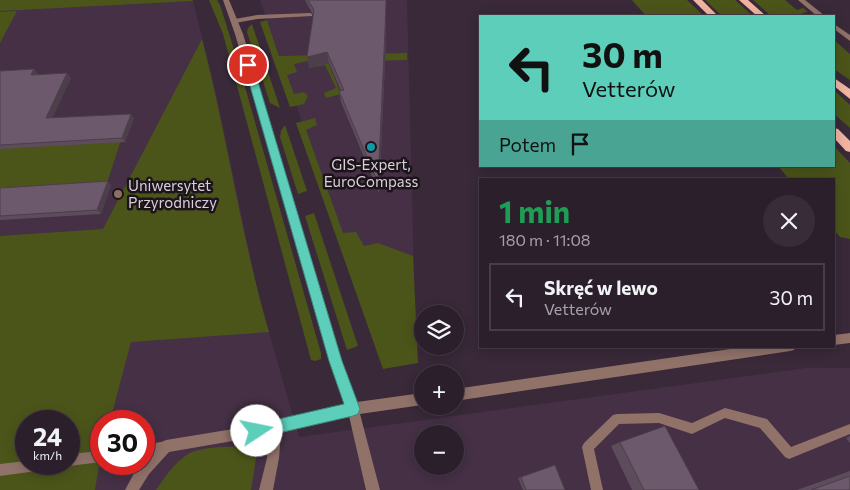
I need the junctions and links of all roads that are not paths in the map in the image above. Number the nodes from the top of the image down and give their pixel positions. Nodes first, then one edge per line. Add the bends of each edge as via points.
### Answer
1 (226, 0) edge
2 (697, 0) edge
3 (743, 0) edge
4 (801, 0) edge
5 (310, 15) edge
6 (713, 15) edge
7 (761, 15) edge
8 (820, 15) edge
9 (235, 21) junction
10 (835, 27) edge
11 (850, 39) edge
12 (835, 82) edge
13 (850, 96) edge
14 (835, 133) edge
15 (850, 148) edge
16 (850, 338) edge
17 (835, 340) edge
18 (776, 348) edge
19 (464, 394) edge
20 (414, 400) edge
21 (353, 409) junction
22 (275, 428) junction
23 (850, 429) edge
24 (166, 446) junction
25 (155, 448) edge
26 (15, 468) edge
27 (0, 470) edge
28 (132, 490) edge
29 (266, 490) edge
30 (373, 490) edge
31 (597, 490) edge

1 - 9 street
2 - 6 main road
3 - 7 main road
4 - 8 street
5 - 9 lane via 257,16
9 - 21 street
10 - 11 street
12 - 13 main road
14 - 15 main road
16 - 17 street
18 - 19 street
20 - 21 street
21 - 22 street
21 - 30 street
22 - 24 street
22 - 29 street
23 - 31 lane via 789,453 763,423 725,413 692,429 658,418 617,419 588,447
24 - 25 lane
24 - 28 street via 144,469
26 - 27 lane

